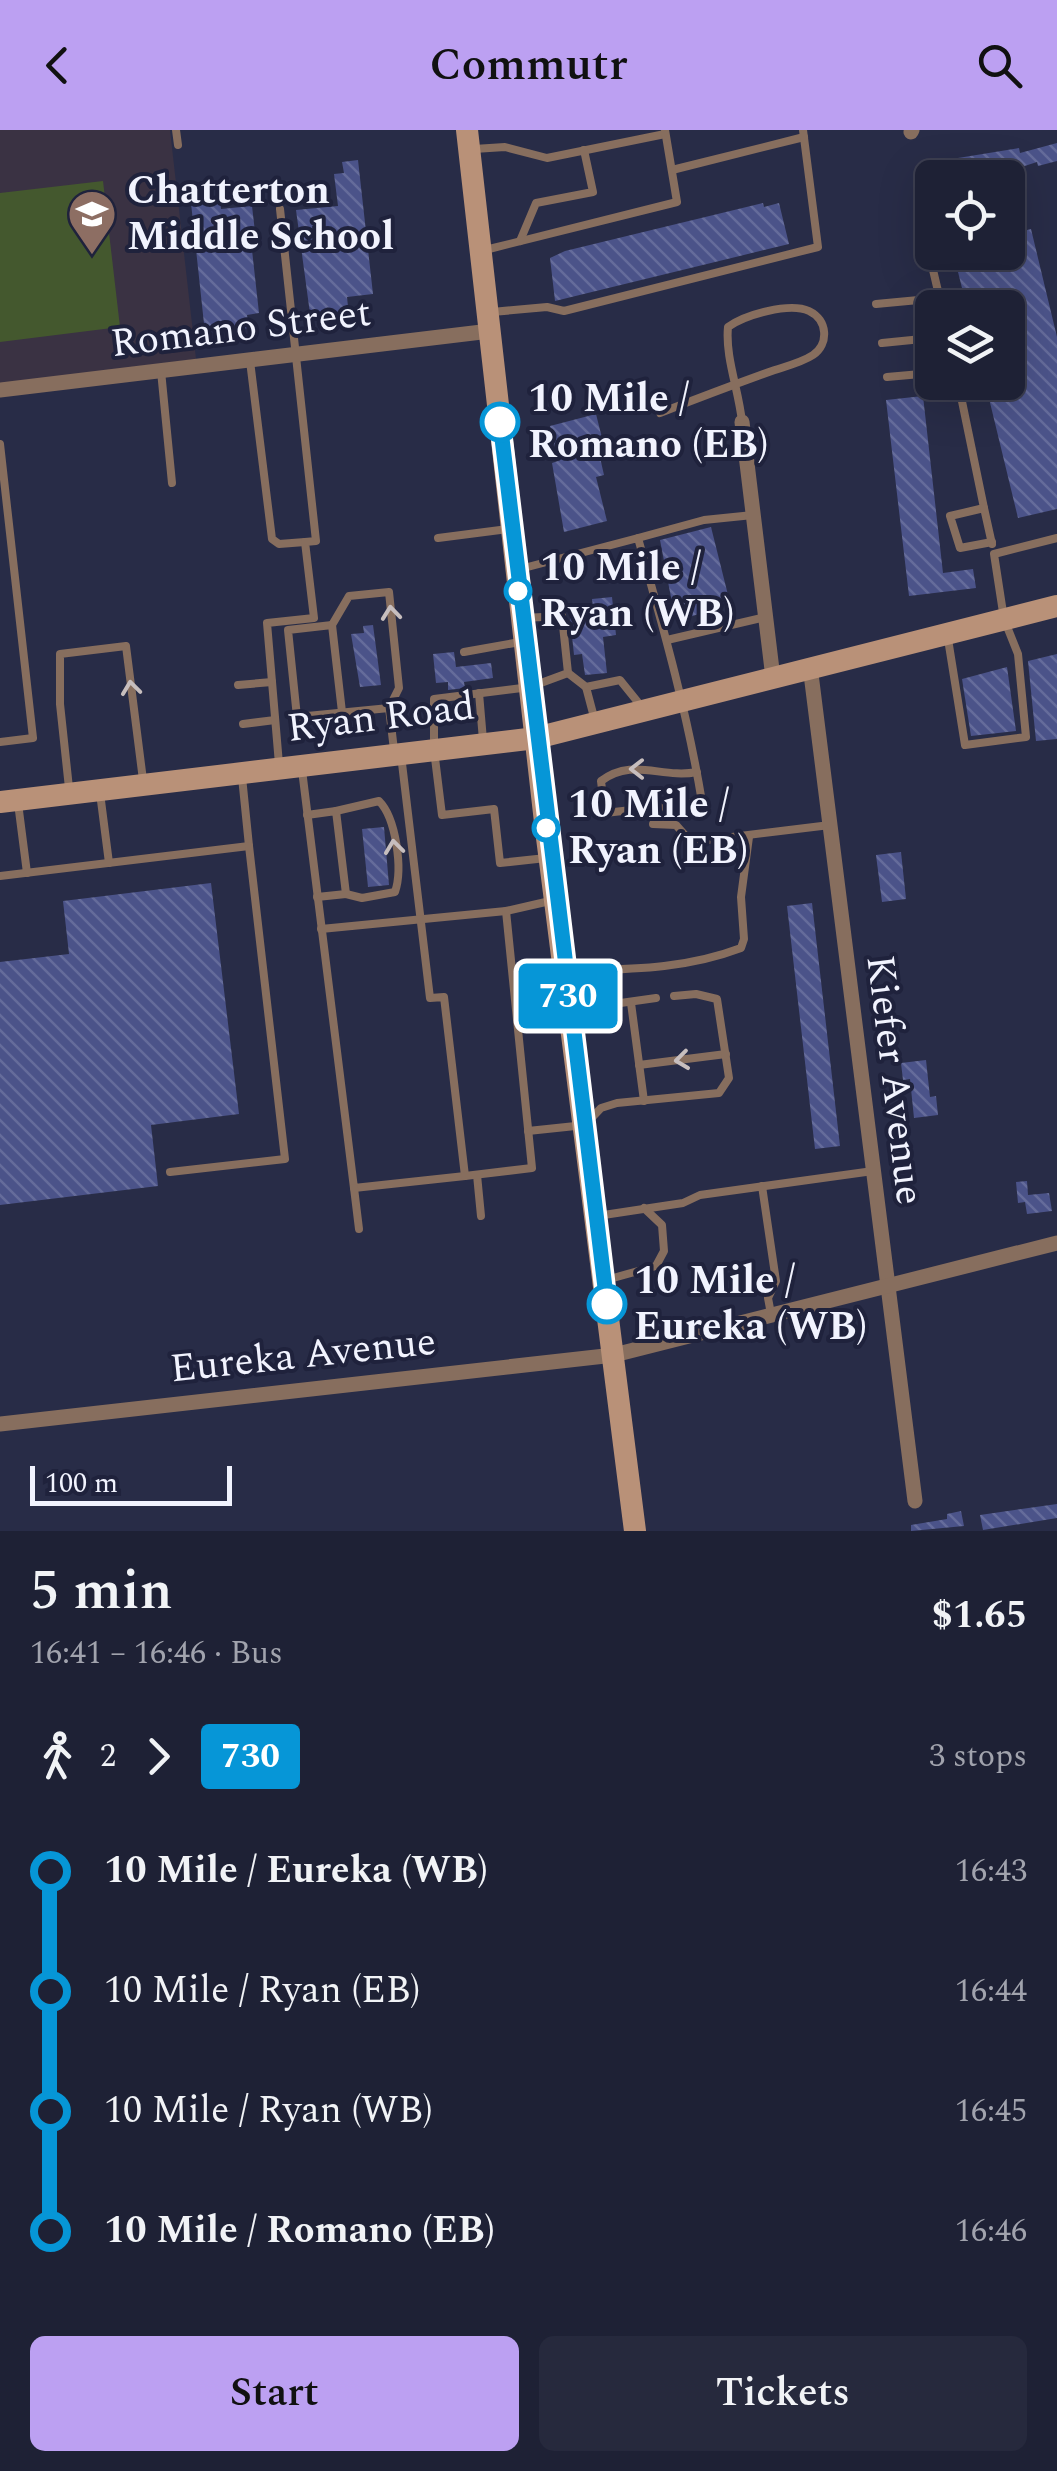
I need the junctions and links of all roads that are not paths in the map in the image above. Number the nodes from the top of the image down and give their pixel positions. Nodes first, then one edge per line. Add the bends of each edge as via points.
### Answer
1 (176, 130) edge
2 (665, 132) edge
3 (803, 134) edge
4 (468, 140) edge
5 (178, 145) dead end
6 (584, 150) junction
7 (672, 170) junction
8 (280, 209) dead end
9 (520, 241) junction
10 (480, 251) junction
11 (915, 303) edge
12 (876, 304) dead end
13 (489, 322) junction
14 (915, 340) edge
15 (882, 343) dead end
16 (294, 356) junction
17 (250, 361) junction
18 (161, 371) junction
19 (915, 375) edge
20 (887, 377) dead end
21 (737, 384) junction
22 (0, 390) edge
23 (962, 400) edge
24 (660, 413) dead end
25 (742, 422) joint
26 (0, 444) edge
27 (172, 483) dead end
28 (984, 508) junction
29 (754, 516) junction
30 (513, 528) junction
31 (438, 538) dead end
32 (638, 538) junction
33 (1057, 538) edge
34 (305, 542) junction
35 (992, 542) junction
36 (994, 554) junction
37 (516, 570) junction
38 (1057, 606) edge
39 (766, 617) junction
40 (1004, 619) junction
41 (332, 625) junction
42 (523, 630) junction
43 (947, 633) junction
44 (667, 640) junction
45 (464, 652) dead end
46 (810, 666) junction
47 (568, 673) junction
48 (773, 678) junction
49 (272, 682) junction
50 (238, 685) dead end
51 (530, 687) junction
52 (586, 687) junction
53 (479, 694) junction
54 (685, 700) junction
55 (389, 708) junction
56 (645, 710) junction
57 (342, 712) junction
58 (275, 720) junction
59 (596, 723) junction
60 (243, 724) dead end
61 (536, 738) junction
62 (0, 742) edge
63 (483, 744) junction
64 (434, 750) junction
65 (398, 754) junction
66 (290, 767) junction
67 (697, 772) junction
68 (241, 773) junction
69 (143, 785) junction
70 (100, 790) junction
71 (70, 794) junction
72 (9, 801) edge
73 (336, 810) junction
74 (307, 815) junction
75 (653, 824) dead end
76 (830, 825) junction
77 (749, 837) junction
78 (250, 846) junction
79 (550, 858) junction
80 (108, 863) junction
81 (28, 873) junction
82 (0, 876) edge
83 (346, 894) junction
84 (318, 897) junction
85 (556, 900) junction
86 (506, 910) junction
87 (422, 919) junction
88 (321, 929) junction
89 (565, 971) junction
90 (674, 996) dead end
91 (656, 998) dead end
92 (631, 1003) junction
93 (570, 1010) junction
94 (726, 1054) junction
95 (639, 1065) junction
96 (644, 1102) junction
97 (585, 1125) junction
98 (528, 1131) junction
99 (873, 1171) junction
100 (170, 1172) dead end
101 (477, 1175) junction
102 (465, 1176) junction
103 (762, 1186) junction
104 (354, 1188) junction
105 (644, 1208) junction
106 (482, 1216) dead end
107 (596, 1216) junction
108 (359, 1229) dead end
109 (1057, 1243) edge
110 (604, 1280) junction
111 (887, 1284) junction
112 (771, 1314) junction
113 (614, 1355) junction
114 (0, 1424) edge
115 (916, 1501) dead end
116 (635, 1531) edge

1 - 5 lane
2 - 6 lane
2 - 7 lane
3 - 7 lane
3 - 13 lane via 818,248 564,311 548,307
4 - 6 lane via 547,158
4 - 10 main road
6 - 9 lane via 593,192 536,203
7 - 9 lane via 677,202
8 - 16 lane
9 - 10 lane
10 - 13 main road
11 - 12 lane
13 - 16 street, Romano Street
13 - 30 main road
14 - 15 lane
16 - 17 street, Romano Street
16 - 34 lane via 316,541
17 - 18 street, Romano Street
17 - 34 lane via 272,540
18 - 22 street, Romano Street
18 - 27 lane
19 - 20 lane
21 - 21 lane via 812,356 823,345 820,320 794,308 740,318 728,327
21 - 24 lane
21 - 25 lane
23 - 28 lane
25 - 29 street
26 - 62 lane via 33,738
28 - 35 lane
28 - 35 lane via 950,516 960,548
29 - 32 lane via 704,520
29 - 39 street
30 - 31 lane
30 - 37 main road
32 - 37 lane
32 - 44 lane
33 - 36 lane
34 - 49 lane via 314,618 267,623
35 - 36 lane
36 - 40 lane
37 - 42 main road
38 - 40 main road, Ryan Road
39 - 44 lane
39 - 48 street
40 - 43 main road, Ryan Road
40 - 43 lane via 1018,654 1026,737 966,745
55 -> 41 lane via 399,688 389,592 349,596
41 - 57 lane
41 - 57 lane via 288,630 297,717
42 - 45 lane
42 - 47 lane via 562,616
42 - 51 main road
43 - 46 main road, Ryan Road
44 - 54 lane
46 - 48 main road, Ryan Road
46 - 76 street, Kiefer Avenue
47 - 51 lane
47 - 52 lane
48 - 54 main road, Ryan Road
49 - 50 lane
49 - 58 lane
51 - 53 lane
51 - 61 main road
52 - 56 lane via 620,680
52 - 59 lane
53 - 63 lane
53 - 64 lane via 434,699
54 - 56 main road, Ryan Road
54 - 67 lane
55 - 57 lane
55 - 65 lane
56 - 59 main road, Ryan Road
58 - 60 lane
58 - 66 lane
59 - 61 main road, Ryan Road
61 - 63 main road, Ryan Road
61 - 79 main road
63 - 64 main road, Ryan Road
64 - 65 main road, Ryan Road
64 - 79 lane via 442,815 494,809 500,863
65 - 66 main road, Ryan Road
65 - 87 lane
66 - 68 main road, Ryan Road
66 - 74 lane
67 -> 67 lane via 616,770 601,781 606,812 702,802
68 - 69 main road, Ryan Road
68 - 78 lane
69 - 70 main road, Ryan Road
69 -> 71 lane via 126,646 60,654
70 - 71 main road, Ryan Road
70 - 80 lane
71 - 72 main road, Ryan Road
72 - 81 lane
73 - 74 lane
73 - 83 lane
83 -> 73 lane via 395,892 395,844 388,810 379,802
74 - 84 lane
75 - 77 lane via 676,826 691,842
76 - 77 lane
76 - 99 street, Kiefer Avenue
77 - 89 lane via 741,948 662,969
78 - 80 lane
78 - 100 lane via 285,1159
79 - 85 main road
80 - 81 lane
81 - 82 lane
83 - 84 lane
84 - 88 lane
85 - 86 lane
85 - 89 main road
86 - 87 lane
86 - 98 lane
87 - 88 lane
87 - 102 lane via 430,998 444,997
88 - 104 lane
89 - 93 main road
90 - 94 lane via 718,999
91 - 92 lane
92 - 93 lane
92 - 95 lane
93 - 97 main road
94 -> 95 lane
94 - 96 lane via 729,1078 719,1093
95 - 96 lane
96 - 97 lane via 601,1108
97 - 98 lane
97 - 107 main road
98 - 101 lane via 532,1168
99 - 103 lane
99 - 111 street, Kiefer Avenue
101 - 102 lane
101 - 106 lane
102 - 104 lane
103 - 105 lane
103 - 112 lane via 776,1281 768,1298
104 - 108 lane
105 - 107 lane
105 - 110 lane via 662,1225 656,1266
107 - 110 main road
109 - 111 street, Eureka Avenue
110 - 113 main road
111 - 112 street, Eureka Avenue
111 - 115 street, Kiefer Avenue
112 - 113 street, Eureka Avenue
113 - 114 street, Eureka Avenue
113 - 116 main road

